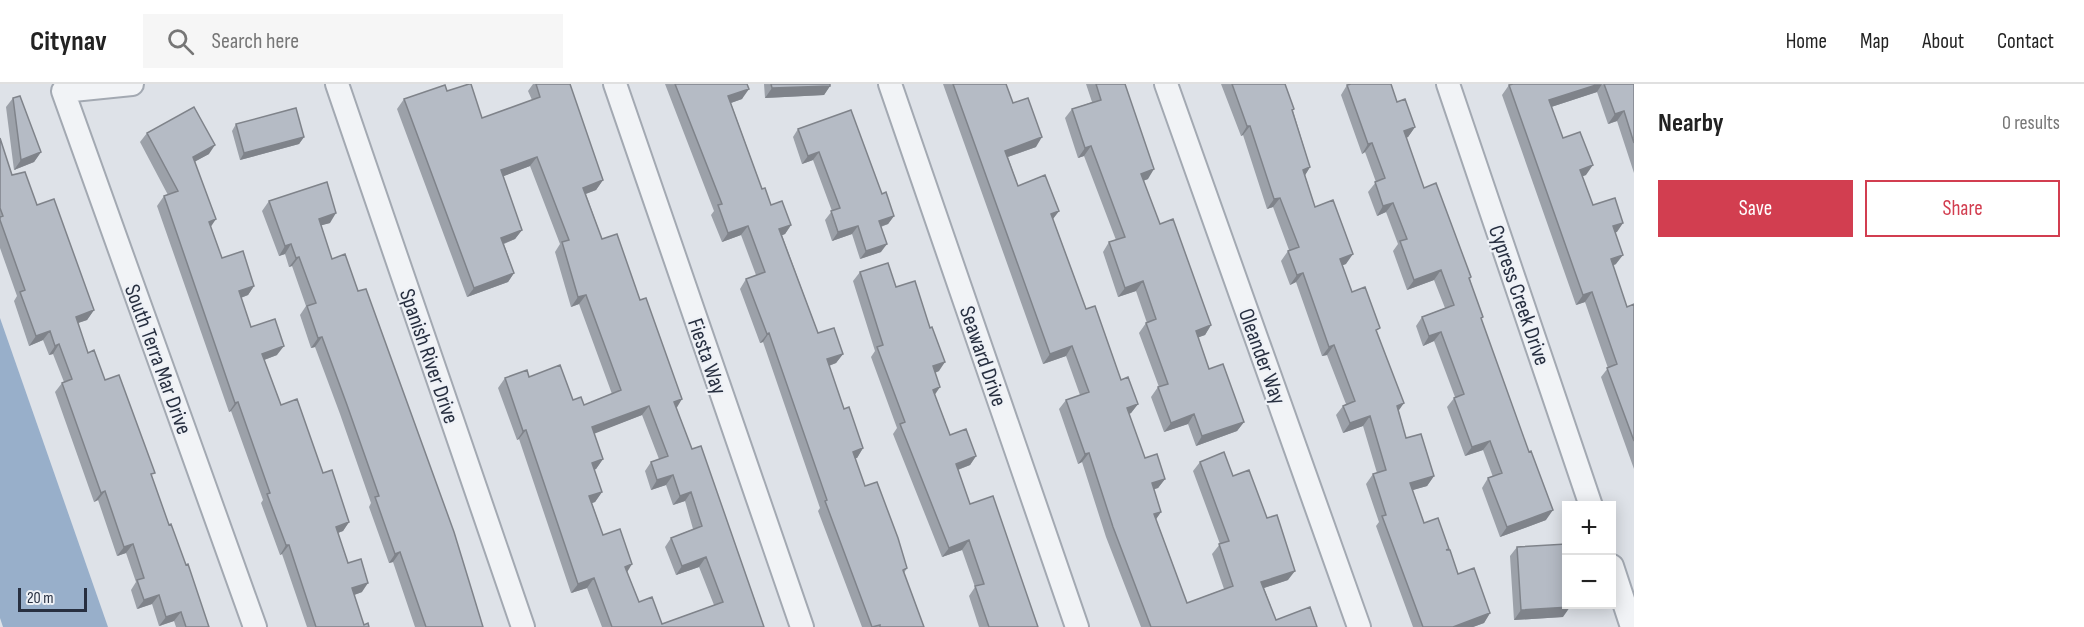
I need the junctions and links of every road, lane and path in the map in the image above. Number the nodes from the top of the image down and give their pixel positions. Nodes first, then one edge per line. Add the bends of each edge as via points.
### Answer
1 (132, 84) edge
2 (337, 84) edge
3 (615, 84) edge
4 (890, 84) edge
5 (1166, 84) edge
6 (1448, 84) edge
7 (1589, 501) edge
8 (1616, 581) edge
9 (255, 627) edge
10 (524, 627) edge
11 (802, 627) edge
12 (1077, 627) edge
13 (1359, 627) edge
14 (1632, 627) edge

1 - 9 street, South Terra Mar Drive via 63,91
2 - 10 street, Spanish River Drive
3 - 11 street, Fiesta Way
4 - 12 street, Seaward Drive
5 - 13 street, Oleander Way
6 - 7 street, Cypress Creek Drive
8 - 14 street

